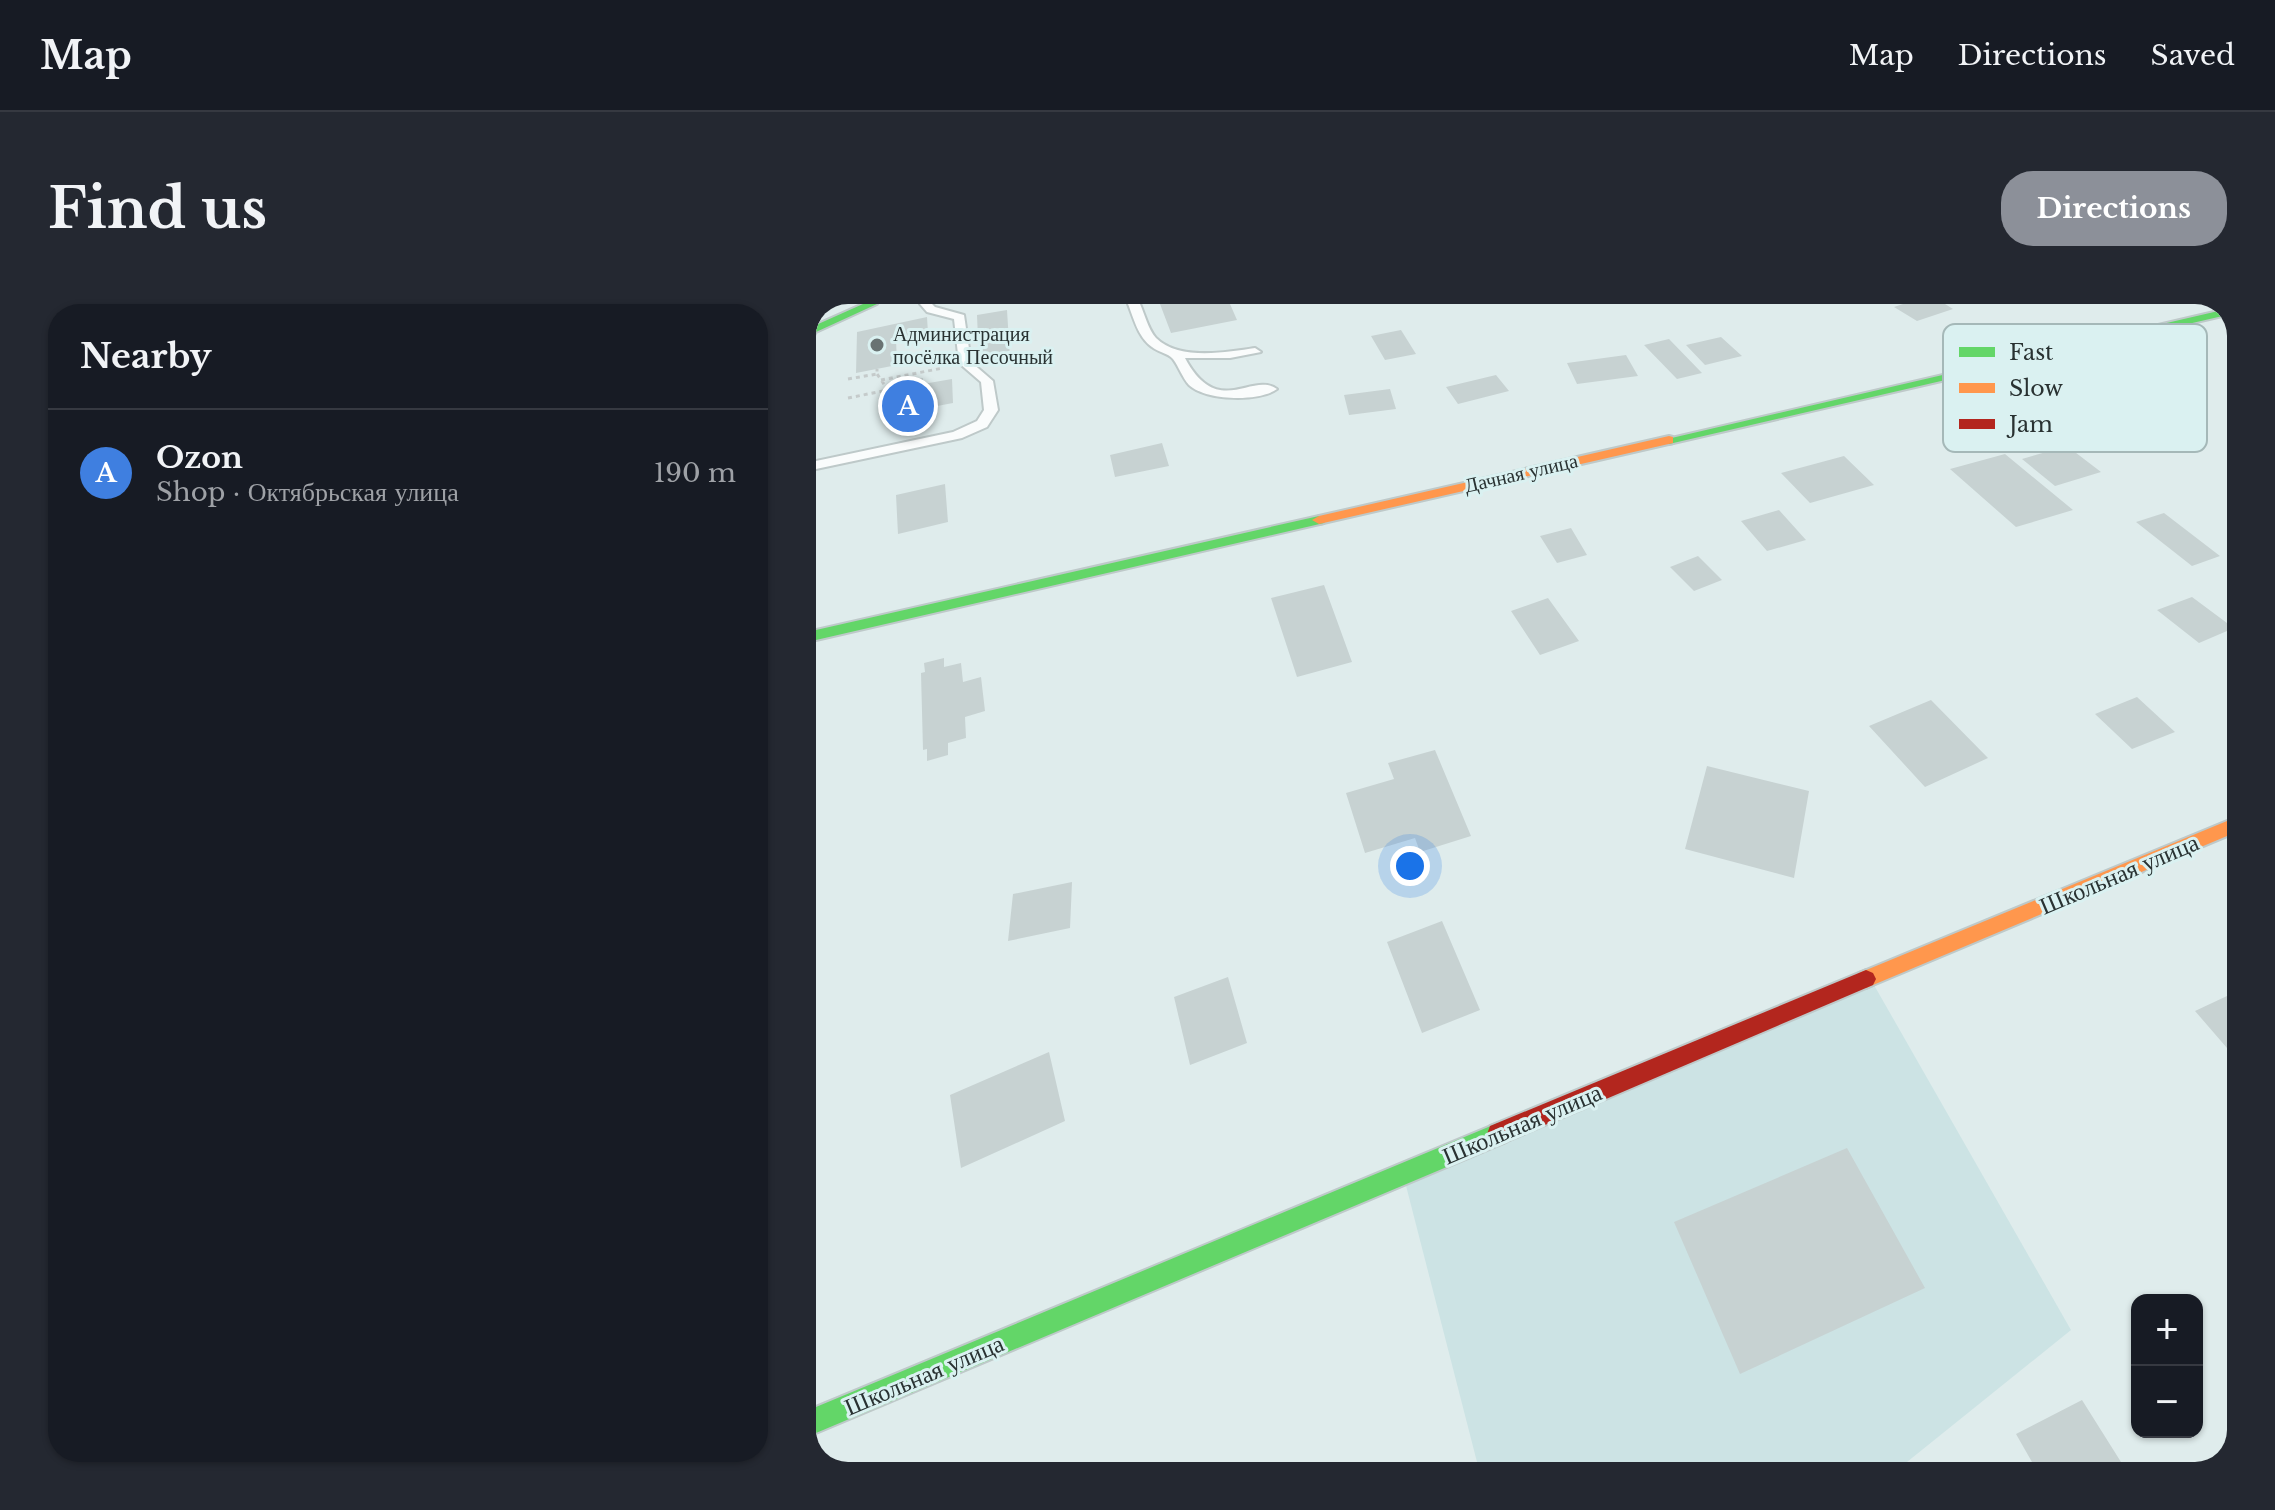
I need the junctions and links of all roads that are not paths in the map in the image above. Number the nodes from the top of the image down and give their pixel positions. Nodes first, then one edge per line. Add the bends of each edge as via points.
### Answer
1 (817, 304) edge
2 (872, 304) edge
3 (926, 304) edge
4 (1134, 304) edge
5 (2227, 312) edge
6 (816, 317) edge
7 (2175, 324) edge
8 (816, 329) edge
9 (1175, 352) junction
10 (1255, 352) dead end
11 (1943, 377) edge
12 (1271, 389) dead end
13 (816, 465) edge
14 (816, 635) edge
15 (2227, 828) edge
16 (816, 1420) edge

1 - 6 street
2 - 8 street
3 - 13 lane via 960,317 965,363 987,381 991,410 982,424 957,435
4 - 9 lane via 1148,338
5 - 7 street, Дачная улица
9 - 10 lane
9 - 12 lane via 1194,384 1206,389
11 - 14 street, Дачная улица
15 - 16 street, Школьная улица

